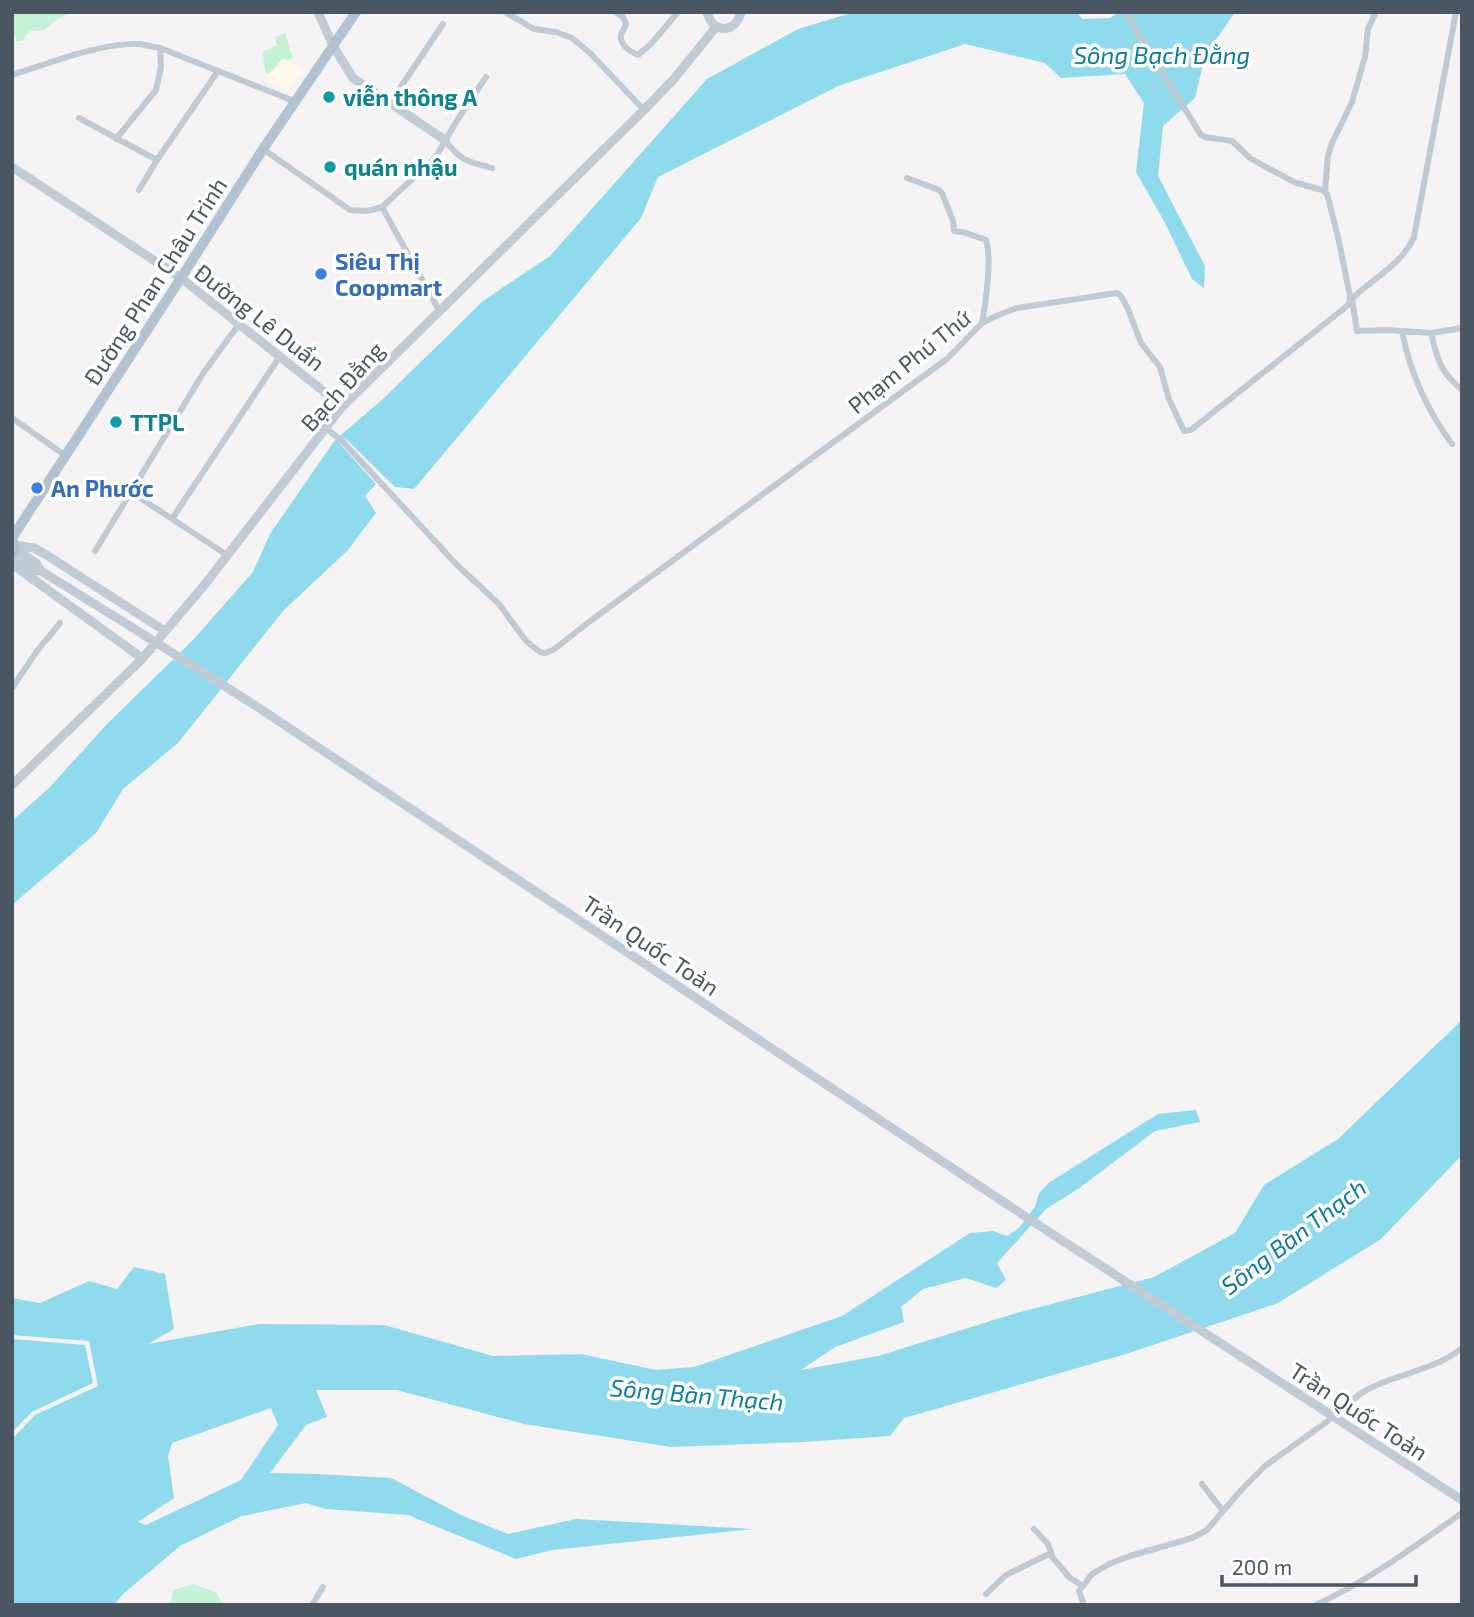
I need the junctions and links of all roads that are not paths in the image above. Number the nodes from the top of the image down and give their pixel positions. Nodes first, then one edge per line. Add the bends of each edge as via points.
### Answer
1 (318, 12) edge
2 (356, 12) edge
3 (505, 12) edge
4 (616, 12) edge
5 (678, 12) edge
6 (707, 12) edge
7 (741, 12) edge
8 (1125, 12) edge
9 (1376, 12) edge
10 (1456, 12) edge
11 (443, 24) dead end
12 (716, 27) junction
13 (333, 46) junction
14 (160, 48) junction
15 (218, 71) junction
16 (12, 75) edge
17 (486, 77) dead end
18 (295, 101) junction
19 (390, 103) junction
20 (644, 110) junction
21 (79, 118) dead end
22 (116, 139) junction
23 (446, 140) junction
24 (262, 149) junction
25 (157, 160) junction
26 (492, 168) dead end
27 (13, 171) edge
28 (907, 178) dead end
29 (139, 190) dead end
30 (1325, 191) junction
31 (382, 207) junction
32 (181, 278) junction
33 (1351, 300) junction
34 (440, 312) junction
35 (982, 323) junction
36 (240, 324) junction
37 (1462, 328) edge
38 (1402, 331) junction
39 (1431, 332) junction
40 (280, 356) junction
41 (1462, 390) edge
42 (342, 406) junction
43 (12, 418) edge
44 (326, 428) junction
45 (1452, 444) dead end
46 (66, 456) junction
47 (131, 492) junction
48 (172, 519) junction
49 (13, 547) edge
50 (94, 551) dead end
51 (227, 555) junction
52 (12, 564) edge
53 (60, 623) dead end
54 (165, 631) junction
55 (142, 658) junction
56 (12, 688) edge
57 (12, 785) edge
58 (1462, 1348) edge
59 (1340, 1413) dead end
60 (1328, 1421) dead end
61 (1202, 1484) dead end
62 (1462, 1500) edge
63 (1223, 1511) junction
64 (1462, 1513) edge
65 (1034, 1528) dead end
66 (1051, 1553) junction
67 (1083, 1586) junction
68 (323, 1587) dead end
69 (986, 1594) dead end
70 (312, 1605) edge
71 (1084, 1605) edge
72 (1316, 1605) edge

1 - 13 main road
2 - 13 main road, Đường Phan Châu Trinh
3 - 20 street via 534,30 572,38
4 - 5 street via 626,24 621,40 638,55
6 - 12 main road
7 - 12 main road, Bạch Đằng via 732,26
8 - 30 street via 1201,135 1232,141 1264,166
9 - 30 street via 1352,102 1328,155
10 - 33 street via 1414,237 1399,260
11 - 19 street
12 - 20 main road, Bạch Đằng
13 - 18 main road, Đường Phan Châu Trinh
13 - 19 main road via 353,78
14 - 15 street
14 - 16 street via 120,45
14 - 22 street via 156,89
15 - 18 street
15 - 25 street
17 - 23 street
18 - 24 main road, Đường Phan Châu Trinh
19 - 23 main road
20 - 34 main road, Bạch Đằng
21 - 22 street
22 - 25 street
23 - 26 street via 465,161
23 - 31 street via 435,158
24 - 31 street via 350,210
24 - 32 main road, Đường Phan Châu Trinh
25 - 29 street
27 - 32 main road, Đường Lê Duẩn
28 - 35 street via 939,190 954,231 986,240
30 - 33 street
31 - 34 street
32 - 36 main road, Đường Lê Duẩn
32 - 46 main road, Đường Phan Châu Trinh
33 - 35 street, Phạm Phú Thứ via 1187,432 1169,399 1160,367 1140,343 1128,309 1116,293 1017,309
33 - 38 street via 1357,331
34 - 42 main road, Bạch Đằng
35 - 44 street, Phạm Phú Thứ via 948,358 545,653 526,640 499,604
36 - 40 main road, Đường Lê Duẩn
36 - 47 street via 204,372
37 - 39 street
38 - 39 street
38 - 45 street via 1427,405
39 - 41 street via 1442,369
40 - 42 main road, Đường Lê Duẩn
40 - 48 street
42 - 44 main road, Bạch Đằng
43 - 46 street
44 - 51 main road, Bạch Đằng
46 - 49 main road, Đường Phan Châu Trinh
47 - 48 street
47 - 50 street
48 - 51 street
49 - 54 main road via 45,554
49 - 62 main road, Trần Quốc Toản, bridge via 41,571 259,708
51 - 54 main road, Bạch Đằng
52 - 55 main road
53 - 56 street
54 - 55 main road, Bạch Đằng
55 - 57 main road, Bạch Đằng
58 - 59 street via 1361,1394
60 - 63 street via 1265,1466
61 - 63 street
63 - 67 street via 1196,1537 1111,1563 1092,1574
64 - 72 street via 1367,1578
65 - 66 street
66 - 67 street via 1070,1578
66 - 69 street via 1006,1576
67 - 71 street via 1079,1591
68 - 70 street

